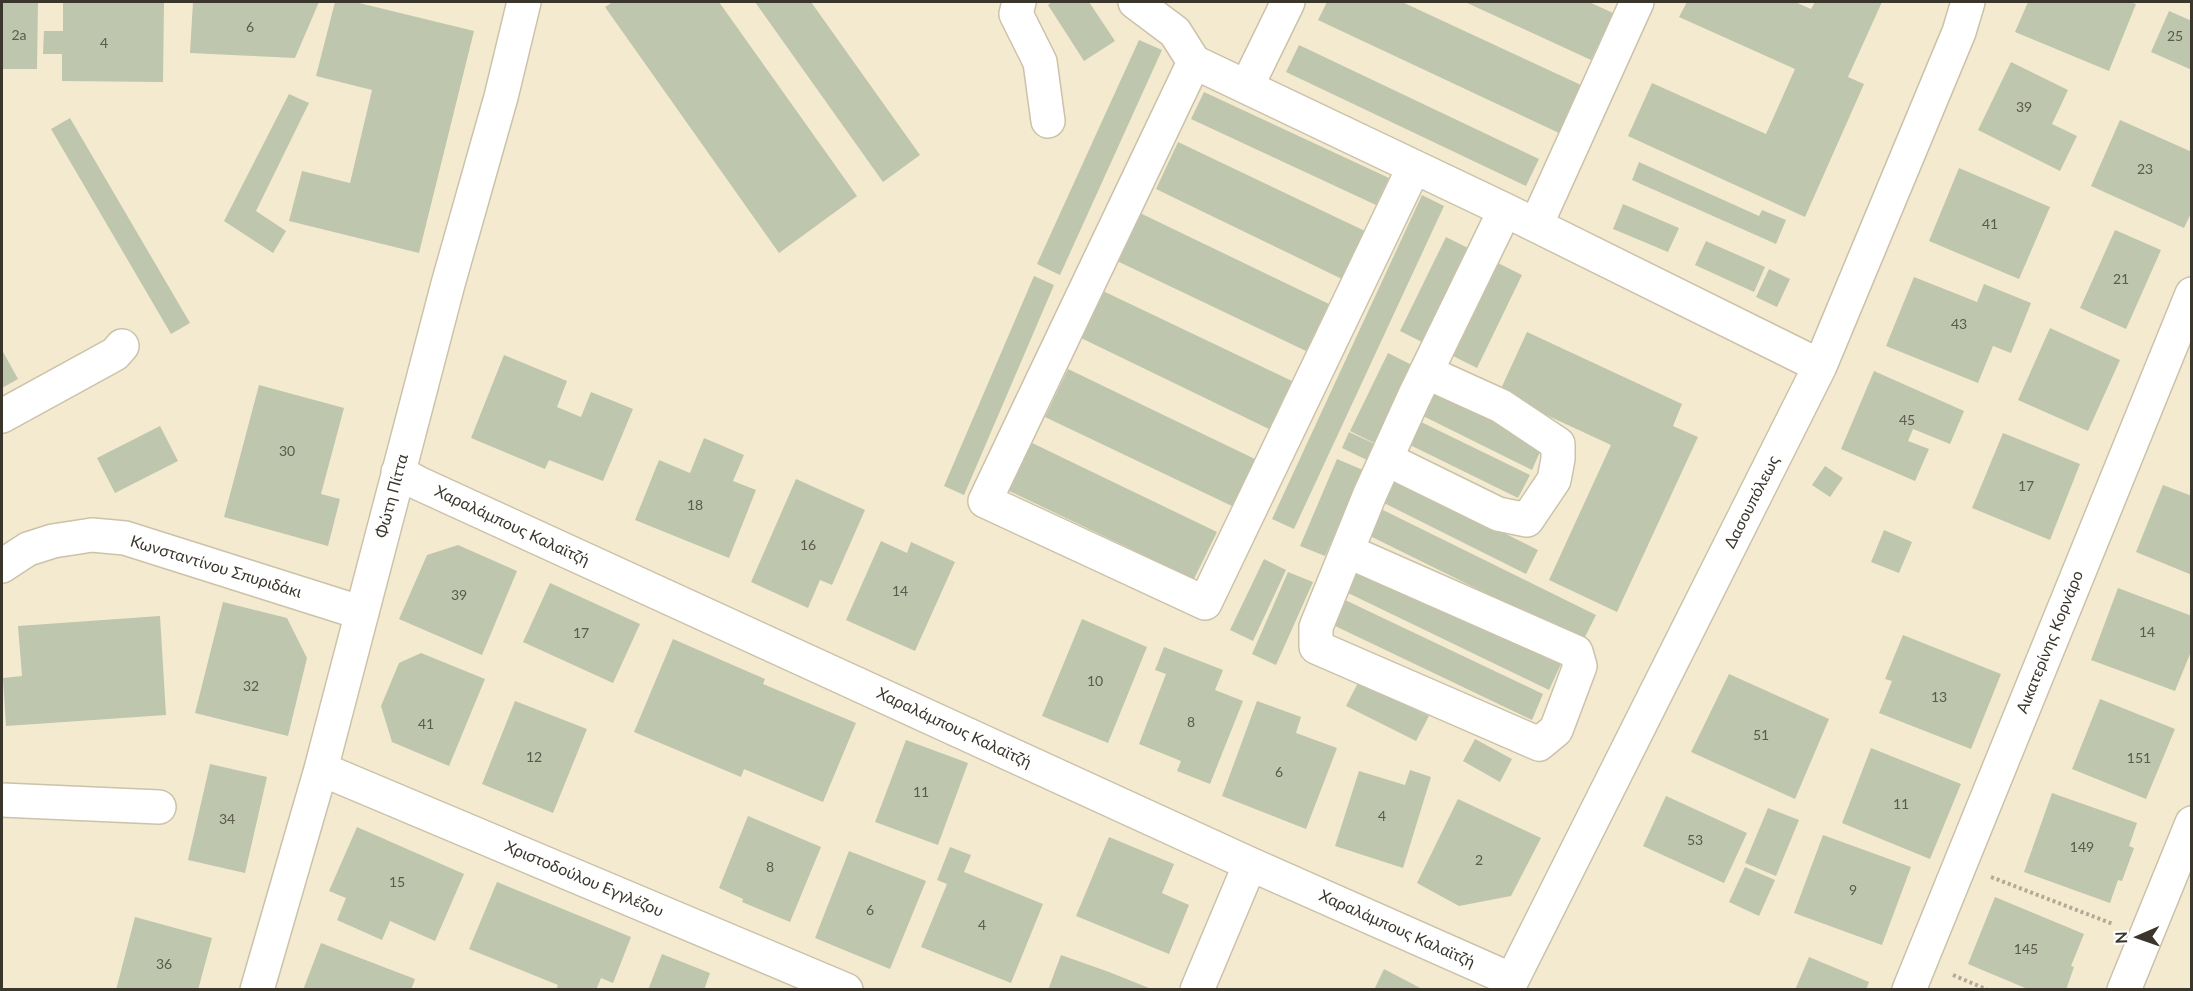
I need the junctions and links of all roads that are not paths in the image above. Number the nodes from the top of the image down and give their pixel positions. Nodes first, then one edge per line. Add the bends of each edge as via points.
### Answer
1 (524, 2) edge
2 (1019, 2) edge
3 (1135, 2) edge
4 (1288, 2) edge
5 (1637, 2) edge
6 (1968, 2) edge
7 (1194, 62) junction
8 (1247, 86) junction
9 (1048, 121) dead end
10 (1414, 167) junction
11 (1504, 210) junction
12 (1536, 225) junction
13 (2192, 294) edge
14 (122, 346) dead end
15 (1820, 366) junction
16 (1426, 372) junction
17 (2, 416) edge
18 (1386, 459) junction
19 (398, 472) junction
20 (1347, 551) junction
21 (2, 566) edge
22 (362, 613) junction
23 (321, 769) junction
24 (2, 800) edge
25 (159, 807) dead end
26 (2192, 823) edge
27 (1250, 864) junction
28 (1510, 985) edge
29 (257, 990) edge
30 (846, 990) edge
31 (1197, 990) edge
32 (1909, 990) edge
33 (2124, 990) edge

1 - 19 street, Φώτη Πίττα
2 - 9 street via 1016,14 1040,62
3 - 7 street via 1174,32
4 - 8 street
5 - 12 street
6 - 15 street, Δασουπόλεως
7 - 8 street
7 - 10 street via 985,501 1205,603
8 - 10 street
10 - 11 street
11 - 12 street
11 - 16 street
12 - 15 street
13 - 32 street, Αικατερίνης Κορνάρο
14 - 17 street via 115,354
15 - 28 street, Δασουπόλεως
16 - 18 street
16 - 18 street via 1501,406 1558,444 1554,480 1527,520 1498,514
18 - 20 street
19 - 22 street, Φώτη Πίττα
19 - 27 street, Χαραλάμπους Καλαϊτζή
20 - 20 street via 1316,627 1316,647 1539,744 1556,730 1580,666 1576,652
21 - 22 street, Κωνσταντίνου Σπυριδάκι via 28,549 53,542 92,535 126,538
22 - 23 street, Φώτη Πίττα
23 - 29 street, Φώτη Πίττα
23 - 30 street, Χριστοδούλου Εγγλέζου
24 - 25 street
26 - 33 street
27 - 28 street, Χαραλάμπους Καλαϊτζή
27 - 31 street

